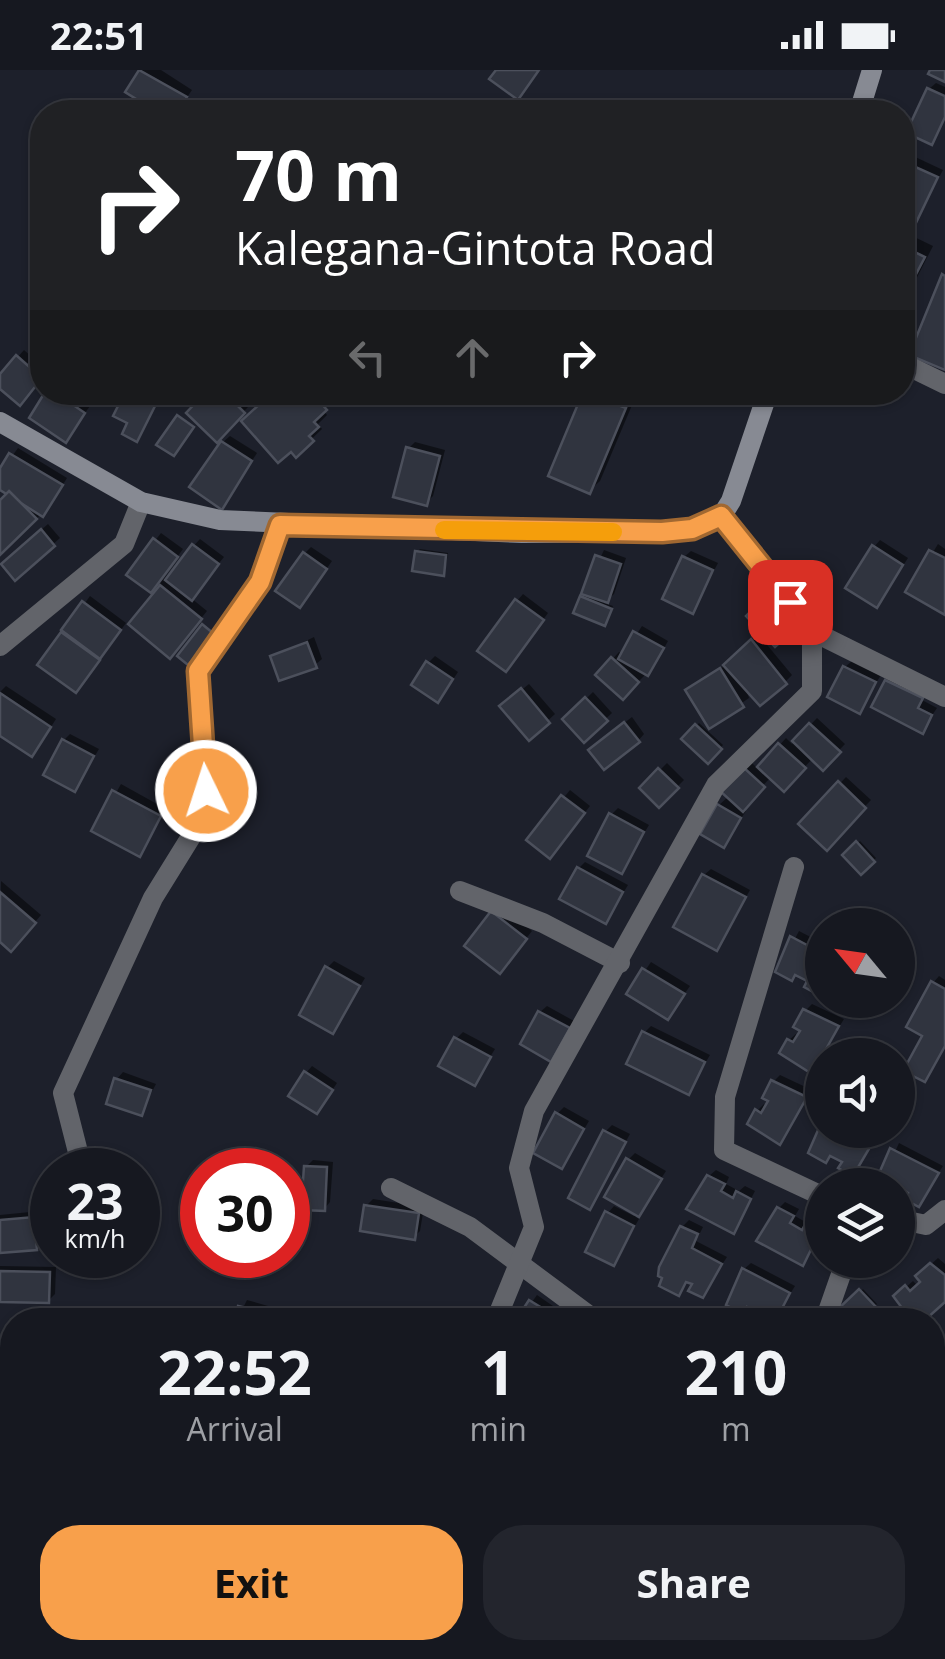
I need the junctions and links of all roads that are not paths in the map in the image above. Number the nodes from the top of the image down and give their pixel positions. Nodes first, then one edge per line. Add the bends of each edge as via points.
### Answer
1 (872, 70) edge
2 (863, 100) edge
3 (915, 369) edge
4 (945, 384) edge
5 (764, 405) edge
6 (0, 422) edge
7 (141, 502) junction
8 (721, 516) junction
9 (280, 525) junction
10 (812, 631) junction
11 (0, 646) edge
12 (945, 697) edge
13 (794, 867) dead end
14 (460, 892) dead end
15 (620, 963) junction
16 (77, 1148) edge
17 (391, 1188) dead end
18 (805, 1188) edge
19 (945, 1210) edge
20 (915, 1223) edge
21 (520, 1268) junction
22 (840, 1278) edge
23 (502, 1308) edge
24 (577, 1308) edge
25 (829, 1308) edge

1 - 2 main road
3 - 4 street
5 - 8 main road
6 - 7 main road
7 - 9 main road
7 - 11 street via 124,544
8 - 9 main road via 662,532
8 - 10 street
9 - 16 street via 260,582 198,671 206,791 198,827 153,898 63,1092
10 - 12 street
10 - 15 street via 812,690 716,784
13 - 18 street via 726,1097 724,1150
14 - 15 street via 544,923
15 - 21 street via 534,1111 519,1168 534,1227
17 - 21 street via 470,1228
19 - 20 street via 926,1225
21 - 23 street
21 - 24 street
22 - 25 street

